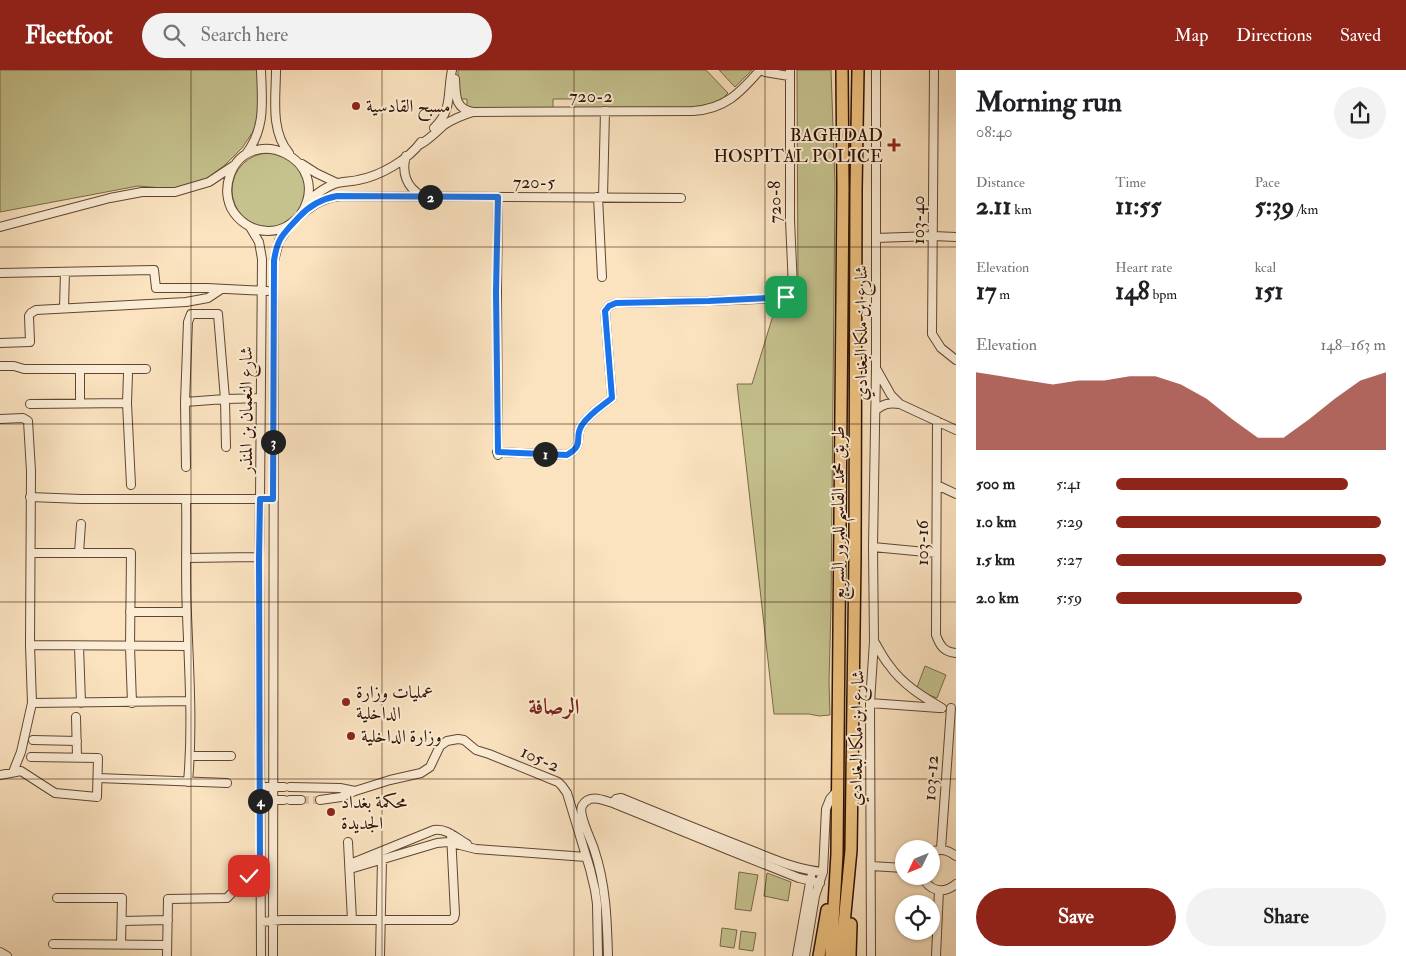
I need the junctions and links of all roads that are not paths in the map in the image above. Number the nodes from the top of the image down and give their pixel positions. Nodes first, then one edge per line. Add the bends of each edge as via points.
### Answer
1 (262, 70) edge
2 (276, 70) edge
3 (453, 70) edge
4 (842, 70) edge
5 (858, 70) edge
6 (876, 70) edge
7 (934, 70) edge
8 (762, 71) edge
9 (790, 73) edge
10 (460, 106) junction
11 (605, 111) junction
12 (473, 112) junction
13 (460, 116) junction
14 (445, 121) junction
15 (290, 155) junction
16 (244, 156) junction
17 (406, 156) junction
18 (297, 160) junction
19 (236, 163) junction
20 (337, 183) junction
21 (423, 197) junction
22 (498, 197) junction
23 (600, 197) junction
24 (681, 198) dead end
25 (308, 201) junction
26 (301, 214) junction
27 (291, 224) junction
28 (0, 227) edge
29 (250, 227) junction
30 (933, 236) junction
31 (956, 237) edge
32 (876, 238) junction
33 (64, 272) junction
34 (0, 273) edge
35 (602, 277) dead end
36 (156, 288) junction
37 (220, 290) junction
38 (262, 291) junction
39 (274, 291) junction
40 (156, 304) junction
41 (64, 308) junction
42 (0, 343) edge
43 (956, 360) edge
44 (261, 365) junction
45 (273, 365) junction
46 (0, 366) edge
47 (876, 368) junction
48 (80, 370) junction
49 (146, 370) dead end
50 (128, 374) dead end
51 (261, 398) junction
52 (225, 399) junction
53 (185, 402) junction
54 (80, 403) junction
55 (127, 403) junction
56 (30, 404) dead end
57 (900, 404) junction
58 (876, 410) junction
59 (0, 419) edge
60 (937, 421) junction
61 (956, 430) edge
62 (226, 447) dead end
63 (186, 467) dead end
64 (131, 485) dead end
65 (937, 485) junction
66 (956, 494) edge
67 (30, 497) junction
68 (260, 499) junction
69 (273, 499) junction
70 (186, 500) junction
71 (81, 524) dead end
72 (873, 547) junction
73 (31, 553) junction
74 (79, 553) junction
75 (936, 553) junction
76 (187, 558) junction
77 (259, 558) junction
78 (130, 612) junction
79 (187, 612) junction
80 (874, 641) junction
81 (30, 645) junction
82 (79, 646) junction
83 (130, 646) junction
84 (188, 646) junction
85 (956, 653) edge
86 (889, 666) junction
87 (872, 671) junction
88 (260, 686) junction
89 (273, 688) junction
90 (913, 690) junction
91 (190, 701) junction
92 (32, 703) junction
93 (81, 703) junction
94 (132, 703) junction
95 (870, 703) junction
96 (909, 706) junction
97 (942, 708) junction
98 (954, 709) edge
99 (76, 717) dead end
100 (33, 740) dead end
101 (77, 741) junction
102 (190, 756) junction
103 (231, 756) dead end
104 (31, 757) dead end
105 (77, 757) junction
106 (13, 772) junction
107 (0, 775) edge
108 (98, 778) junction
109 (188, 782) junction
110 (227, 783) dead end
111 (260, 787) junction
112 (274, 787) junction
113 (335, 788) junction
114 (355, 791) junction
115 (837, 791) junction
116 (335, 799) junction
117 (260, 800) junction
118 (274, 800) junction
119 (301, 800) tunnel mouth
120 (320, 800) tunnel mouth
121 (451, 834) junction
122 (703, 835) junction
123 (348, 842) dead end
124 (452, 843) junction
125 (481, 849) junction
126 (941, 849) joint
127 (852, 850) junction
128 (837, 854) junction
129 (956, 856) edge
130 (586, 857) junction
131 (382, 859) junction
132 (350, 866) junction
133 (871, 866) junction
134 (260, 867) junction
135 (895, 867) edge
136 (802, 869) junction
137 (812, 871) junction
138 (822, 872) junction
139 (799, 878) junction
140 (810, 881) junction
141 (820, 883) junction
142 (956, 884) edge
143 (928, 885) edge
144 (939, 890) junction
145 (57, 898) dead end
146 (122, 920) junction
147 (168, 920) junction
148 (352, 920) junction
149 (381, 920) junction
150 (273, 921) junction
151 (261, 922) junction
152 (53, 944) dead end
153 (122, 944) junction
154 (167, 945) junction
155 (0, 952) edge
156 (7, 956) edge
157 (167, 956) edge
158 (261, 956) edge
159 (273, 956) edge
160 (380, 956) edge
161 (598, 956) edge
162 (608, 956) edge
163 (797, 956) edge
164 (805, 956) edge
165 (819, 956) edge
166 (831, 956) edge
167 (841, 956) edge
168 (850, 956) edge
169 (871, 956) edge
170 (936, 956) edge

1 - 16 street via 261,121 257,136
2 - 15 street via 277,129
3 - 10 street
3 - 14 street
4 - 115 highway, طريق محمد القاسم للمرور السريع
5 - 127 highway, طريق محمد القاسم للمرور السريع
6 - 32 street, شارع ابن ملكا البغدادي
7 - 30 street, 103-40
8 - 9 street
8 - 11 street, 720-2 via 736,96 710,109
9 - 22 street, 720-8 via 791,294 783,298 616,303 609,306 605,311 612,398 585,420 580,428 578,444 567,455 498,454
10 - 12 street
10 - 13 street
11 - 12 street, 720-2
11 - 23 street
12 - 13 street, 720-2
13 - 14 street, 720-2
14 - 17 street
15 - 16 street via 266,148
15 - 18 street
16 - 19 street
17 - 20 street via 376,175
17 - 21 street via 406,180
18 - 20 street
18 - 25 street via 308,179
19 - 28 street via 209,182 175,192 142,192 110,198
19 - 29 street via 228,182 229,203 234,213
20 - 25 street
21 - 22 street, 720-5
21 - 26 street, 720-5 via 337,196 319,202
22 - 23 street, 720-5
23 - 24 street, 720-5
23 - 35 street
25 - 26 street
26 - 27 street
27 - 29 street via 267,231
27 - 39 street, شارع النعمان بن المنذر via 282,235 275,254
29 - 38 street, شارع النعمان بن المنذر via 260,248
30 - 31 street
30 - 32 street
30 - 43 street, 103-40 via 932,334 941,348
32 - 47 street, شارع ابن ملكا البغدادي
33 - 34 street
33 - 36 street via 154,270
33 - 41 street
36 - 37 street
36 - 40 street
37 - 38 street
37 - 40 street via 208,298
38 - 39 street
38 - 44 street, شارع النعمان بن المنذر
39 - 45 street, شارع النعمان بن المنذر
40 - 41 street
41 - 42 street via 31,313 28,321 30,342
44 - 45 street
44 - 51 street, شارع النعمان بن المنذر
45 - 69 street, شارع النعمان بن المنذر
46 - 48 street
47 - 57 street
47 - 58 street, شارع ابن ملكا البغدادي
48 - 49 street
48 - 54 street
50 - 55 street
51 - 52 street
51 - 68 street, شارع النعمان بن المنذر
52 - 53 street
52 - 53 street via 218,314 191,314
52 - 62 street
53 - 63 street
54 - 55 street
54 - 56 street
55 - 64 street
57 - 58 street via 888,403
57 - 60 street
58 - 72 street, شارع ابن ملكا البغدادي
59 - 67 street via 23,418 28,422
60 - 61 street
60 - 65 street, 103-16
65 - 66 street
65 - 75 street, 103-16
67 - 70 street
67 - 73 street
68 - 69 street
68 - 70 street
68 - 77 street, شارع النعمان بن المنذر
69 - 89 street, شارع النعمان بن المنذر
70 - 76 street
71 - 74 street
72 - 75 street
72 - 80 street, شارع ابن ملكا البغدادي
73 - 74 street
73 - 81 street
74 - 78 street via 131,553
75 - 85 street, 103-16 via 936,635 944,649
76 - 77 street
76 - 79 street
77 - 88 street, شارع النعمان بن المنذر
78 - 79 street
78 - 83 street
79 - 84 street
80 - 86 street
80 - 87 street, شارع ابن ملكا البغدادي
81 - 82 street
81 - 92 street
82 - 83 street
82 - 93 street
83 - 84 street
83 - 94 street
84 - 91 street
86 - 87 street via 880,666
86 - 90 street
87 - 95 street, شارع ابن ملكا البغدادي
88 - 89 street via 267,681
88 - 111 street, شارع النعمان بن المنذر
89 - 112 street, شارع النعمان بن المنذر
90 - 96 street via 914,698
90 - 97 street
91 - 94 street
91 - 102 street
92 - 93 street
92 - 106 street
93 - 94 street
95 - 96 street
95 - 133 street, شارع ابن ملكا البغدادي
96 - 97 street
97 - 98 street
98 - 126 street, 103-12
99 - 101 street
100 - 101 street
101 - 105 street
102 - 103 street
102 - 109 street
104 - 105 street
105 - 108 street via 98,758
106 - 107 street
106 - 108 street via 21,771 55,793 97,797
108 - 109 street
109 - 110 street
111 - 112 street, 105-2
111 - 117 street, شارع النعمان بن المنذر
112 - 113 street, 105-2
112 - 118 street, شارع النعمان بن المنذر
113 - 114 street, 105-2
113 - 116 street
114 - 116 street, 105-2
114 - 130 street, 105-2 via 422,773 430,767 443,743 462,739 476,750 562,786
115 - 128 highway, طريق محمد القاسم للمرور السريع
115 - 138 street via 826,809
116 - 120 street, 105-2
117 - 118 street
117 - 134 street, شارع النعمان بن المنذر
118 - 119 street
118 - 150 street, شارع النعمان بن المنذر
121 - 124 street
121 - 125 street
121 - 132 street via 434,830
122 - 136 street
122 - 139 street
122 - 162 street via 596,798 583,804 581,812 603,882
123 - 132 street
124 - 125 street
124 - 131 street via 437,843
124 - 149 street via 456,914 453,919
125 - 130 street
126 - 129 street
127 - 167 highway, طريق محمد القاسم للمرور السريع
127 - 168 highway
128 - 165 highway
128 - 166 highway, طريق محمد القاسم للمرور السريع
130 - 161 street, 105-2 via 596,897
131 - 132 street
131 - 149 street
132 - 148 street
133 - 135 street
133 - 169 street, شارع ابن ملكا البغدادي
134 - 147 street via 227,898 168,899
134 - 151 street, شارع النعمان بن المنذر
136 - 137 street
136 - 139 street
137 - 138 street
137 - 140 street
138 - 141 street
139 - 140 street
140 - 141 street
140 - 163 street
141 - 164 street
142 - 144 street
143 - 144 street
144 - 170 street
145 - 146 street via 122,898
146 - 147 street
146 - 153 street
147 - 154 street
148 - 149 street
148 - 150 street
149 - 160 street
150 - 151 street
150 - 159 street, شارع النعمان بن المنذر
151 - 158 street, شارع النعمان بن المنذر
152 - 153 street
153 - 154 street
154 - 157 street
155 - 156 street

